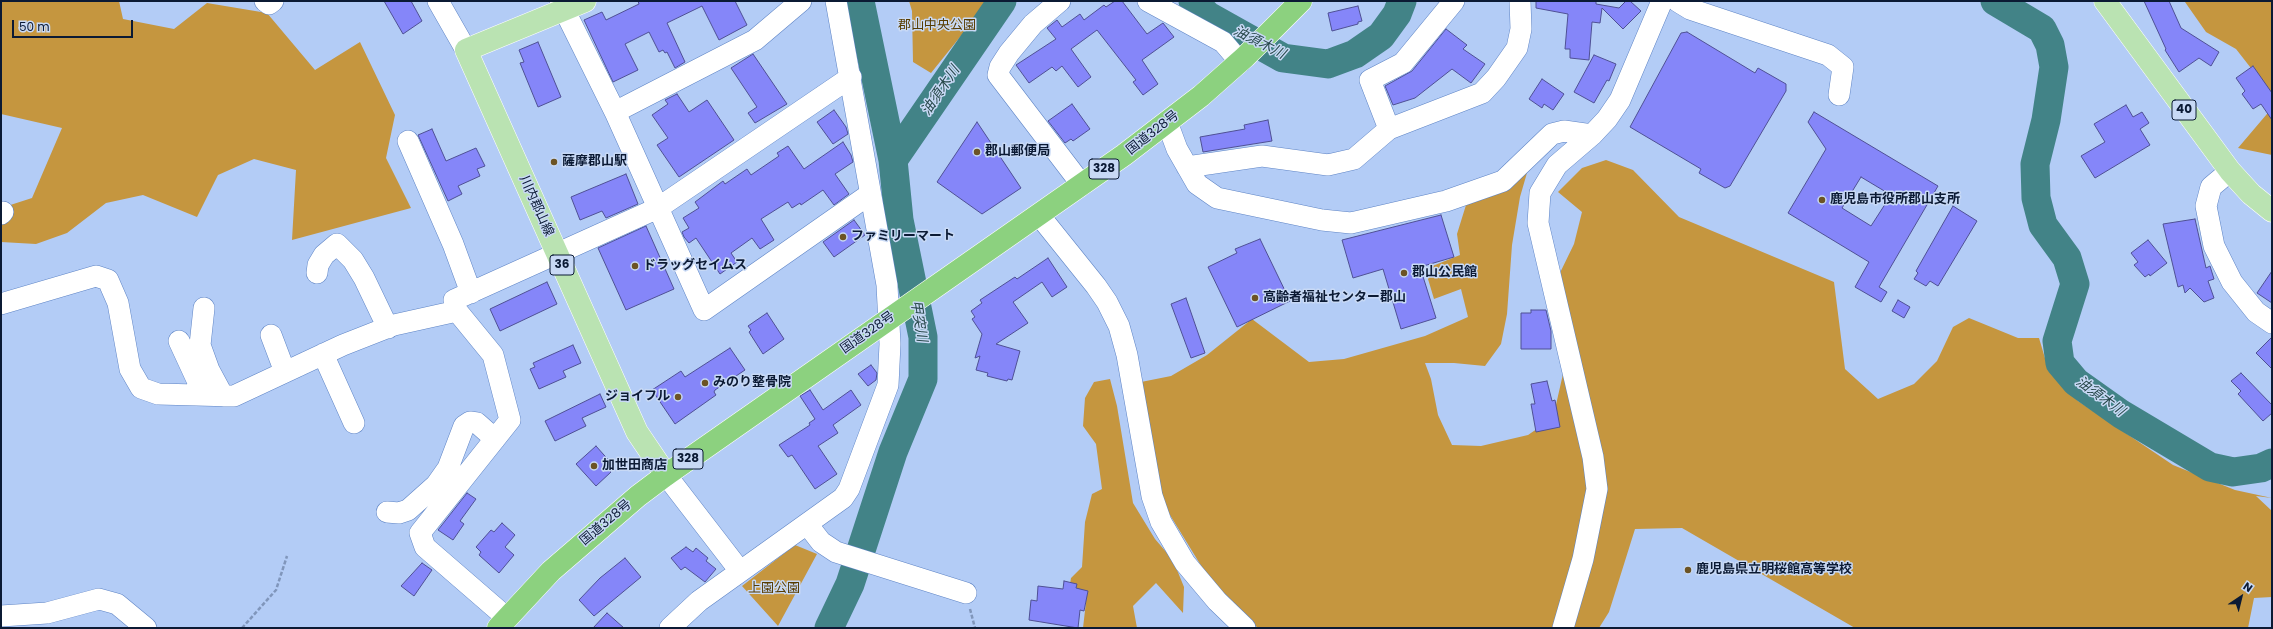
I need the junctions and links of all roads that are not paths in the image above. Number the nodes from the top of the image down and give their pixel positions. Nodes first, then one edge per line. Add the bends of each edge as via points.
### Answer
1 (265, 1) edge
2 (273, 1) edge
3 (438, 1) edge
4 (585, 1) edge
5 (801, 1) edge
6 (836, 1) edge
7 (1060, 1) edge
8 (1148, 1) edge
9 (1301, 1) edge
10 (1454, 1) edge
11 (1520, 1) edge
12 (1662, 1) edge
13 (1677, 1) edge
14 (2105, 1) edge
15 (562, 6) edge
16 (466, 50) junction
17 (1243, 60) junction
18 (851, 76) junction
19 (1839, 95) dead end
20 (615, 112) junction
21 (1168, 122) junction
22 (1389, 128) junction
23 (1592, 135) junction
24 (408, 141) dead end
25 (1187, 167) junction
26 (2230, 171) junction
27 (1082, 185) junction
28 (870, 194) junction
29 (658, 208) junction
30 (2272, 211) edge
31 (1039, 215) junction
32 (557, 253) junction
33 (317, 273) dead end
34 (471, 293) junction
35 (1, 304) edge
36 (204, 308) dead end
37 (457, 311) junction
38 (893, 316) junction
39 (2272, 322) edge
40 (388, 328) junction
41 (271, 335) dead end
42 (179, 341) dead end
43 (323, 354) junction
44 (285, 372) junction
45 (213, 395) junction
46 (354, 423) dead end
47 (495, 439) junction
48 (666, 475) junction
49 (387, 512) dead end
50 (808, 524) junction
51 (740, 571) junction
52 (966, 593) dead end
53 (1, 616) edge
54 (47, 620) edge
55 (502, 623) edge
56 (146, 628) edge
57 (670, 628) edge
58 (1245, 628) edge
59 (1563, 628) edge

1 - 2 street via 269,4
3 - 16 street
4 - 15 main road
5 - 20 street via 755,40
6 - 18 street
7 - 27 street via 1033,24 1009,53 998,75
8 - 17 street via 1223,42
9 - 17 highway, 国道328号 / 328
10 - 22 street via 1403,63 1370,80
11 - 22 street via 1522,29 1517,48 1496,78 1482,92
12 - 23 street via 1620,100 1608,119
13 - 19 street via 1690,9 1828,55 1843,67
14 - 26 main road, 40
15 - 16 main road
15 - 20 street
16 - 32 main road, 川内郡山線 / 36
17 - 21 highway, 国道328号 / 328
18 - 28 street
18 - 29 street
20 - 29 street
21 - 25 street via 1177,149
21 - 27 highway, 国道328号 / 328
22 - 25 street via 1354,159 1341,163 1328,165 1262,156
23 - 25 street via 1564,131 1552,134 1503,181 1440,203 1351,223 1322,220 1217,198 1197,184
23 - 59 street via 1557,165 1540,194 1538,223 1592,450 1597,489 1583,559
24 - 34 street via 453,244
26 - 30 main road, 40 via 2251,194
26 - 39 street via 2211,186 2206,206 2214,246 2232,282 2256,312
27 - 31 highway, 国道328号 / 328
28 - 29 street via 704,310
28 - 38 street
29 - 32 street
31 - 38 highway, 国道328号 / 328
31 - 58 street via 1096,286 1119,326 1127,354 1152,496 1161,522 1185,563 1217,601
32 - 34 street
32 - 48 main road, 川内郡山線 / 36 via 637,432
33 - 40 street via 324,255 337,244 353,260 364,278
34 - 37 street via 454,300
35 - 45 street via 96,276 108,280 118,303 130,369 141,388 158,394
36 - 45 street via 200,345 209,370
37 - 40 street
37 - 47 street via 493,355 510,420
38 - 48 highway, 国道328号 / 328
38 - 50 street via 888,385 849,489 843,498
40 - 43 street
41 - 44 street
42 - 45 street
43 - 44 street
43 - 46 street
44 - 45 street via 234,396
47 - 49 street via 477,423 470,422 464,426 448,468 436,485 408,510 399,513
47 - 55 street via 420,533 424,547
48 - 51 street
48 - 55 highway, 国道328号 / 328 via 615,514 551,571
50 - 51 street
50 - 52 street via 821,542 836,552
51 - 57 street via 699,601
53 - 54 street
54 - 56 street via 99,599 117,604

